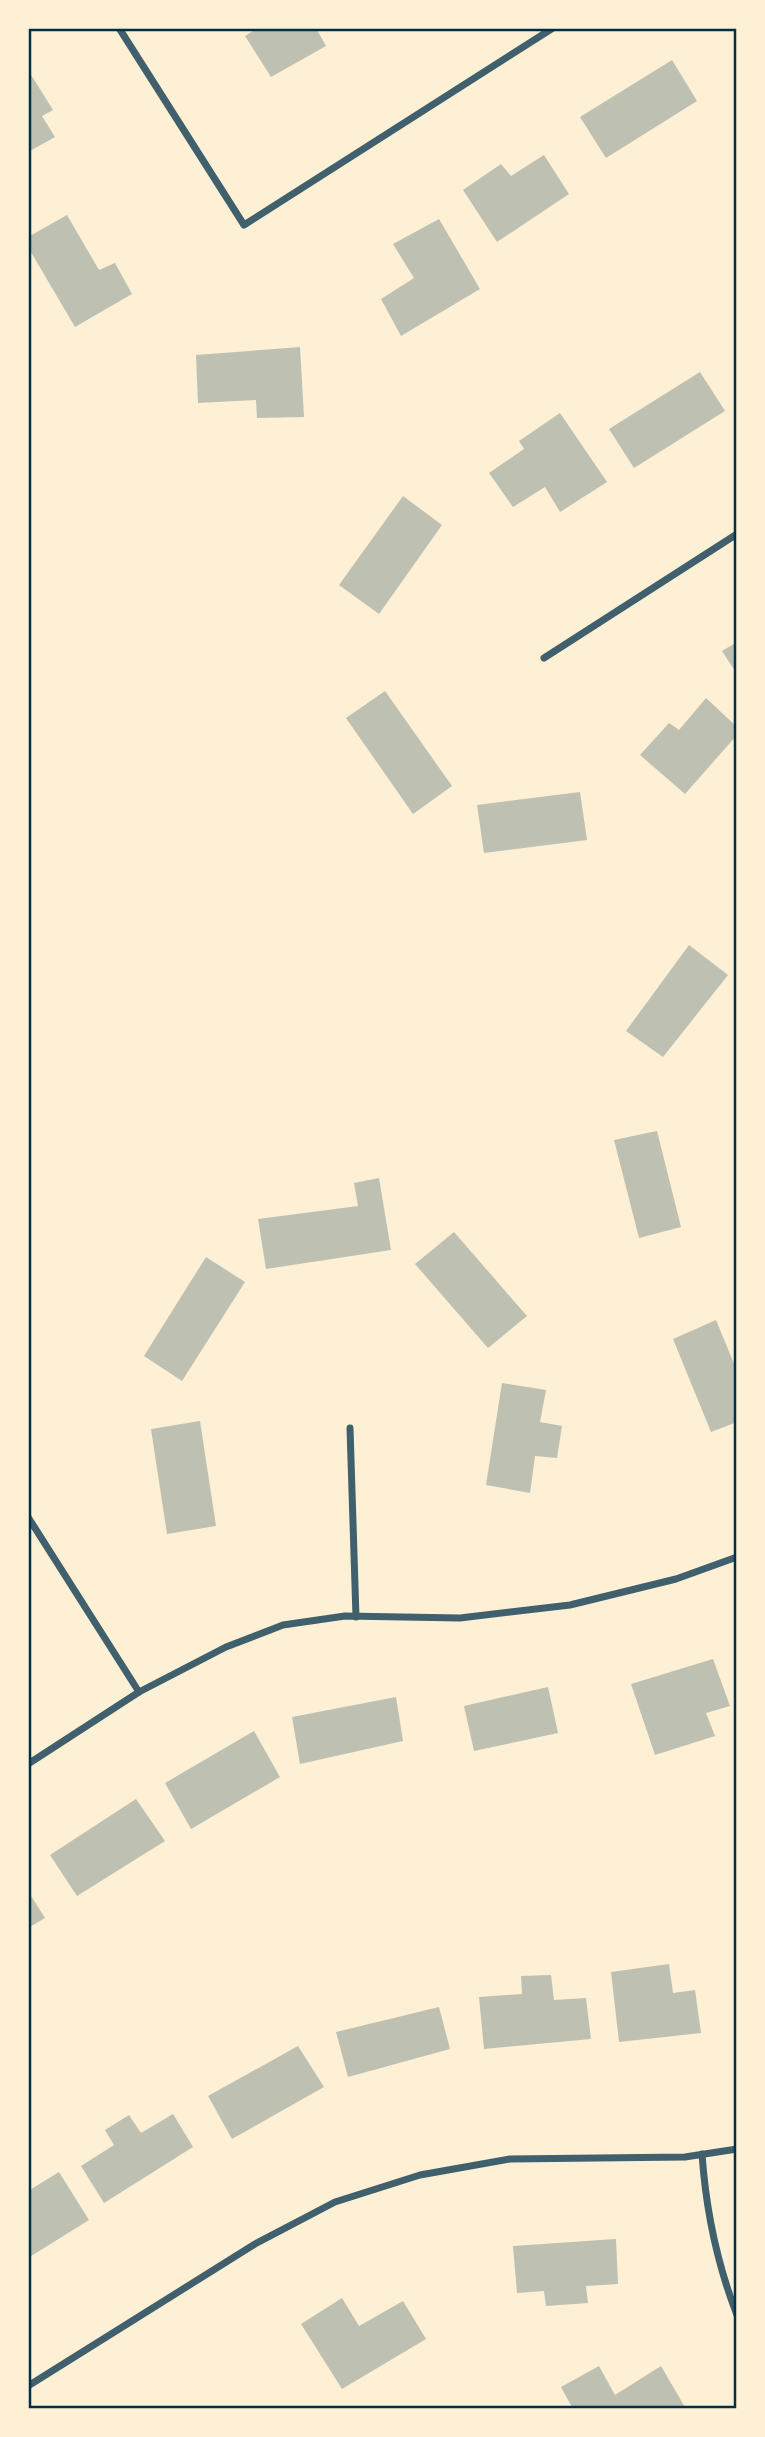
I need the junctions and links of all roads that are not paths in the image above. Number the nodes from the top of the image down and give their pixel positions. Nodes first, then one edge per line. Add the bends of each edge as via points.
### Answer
1 (119, 28) edge
2 (553, 28) edge
3 (737, 534) edge
4 (544, 658) dead end
5 (350, 1429) dead end
6 (28, 1517) edge
7 (737, 1556) edge
8 (356, 1617) junction
9 (139, 1692) junction
10 (28, 1764) edge
11 (737, 2149) edge
12 (702, 2154) junction
13 (737, 2315) edge
14 (28, 2386) edge

1 - 2 street via 244,225
3 - 4 street
5 - 8 street
6 - 9 street
7 - 8 street via 676,1579 570,1605 460,1618
8 - 9 street via 283,1625 226,1647
9 - 10 street
11 - 12 street
12 - 13 street via 706,2210 719,2268
12 - 14 street via 510,2159 420,2175 335,2202 256,2244

